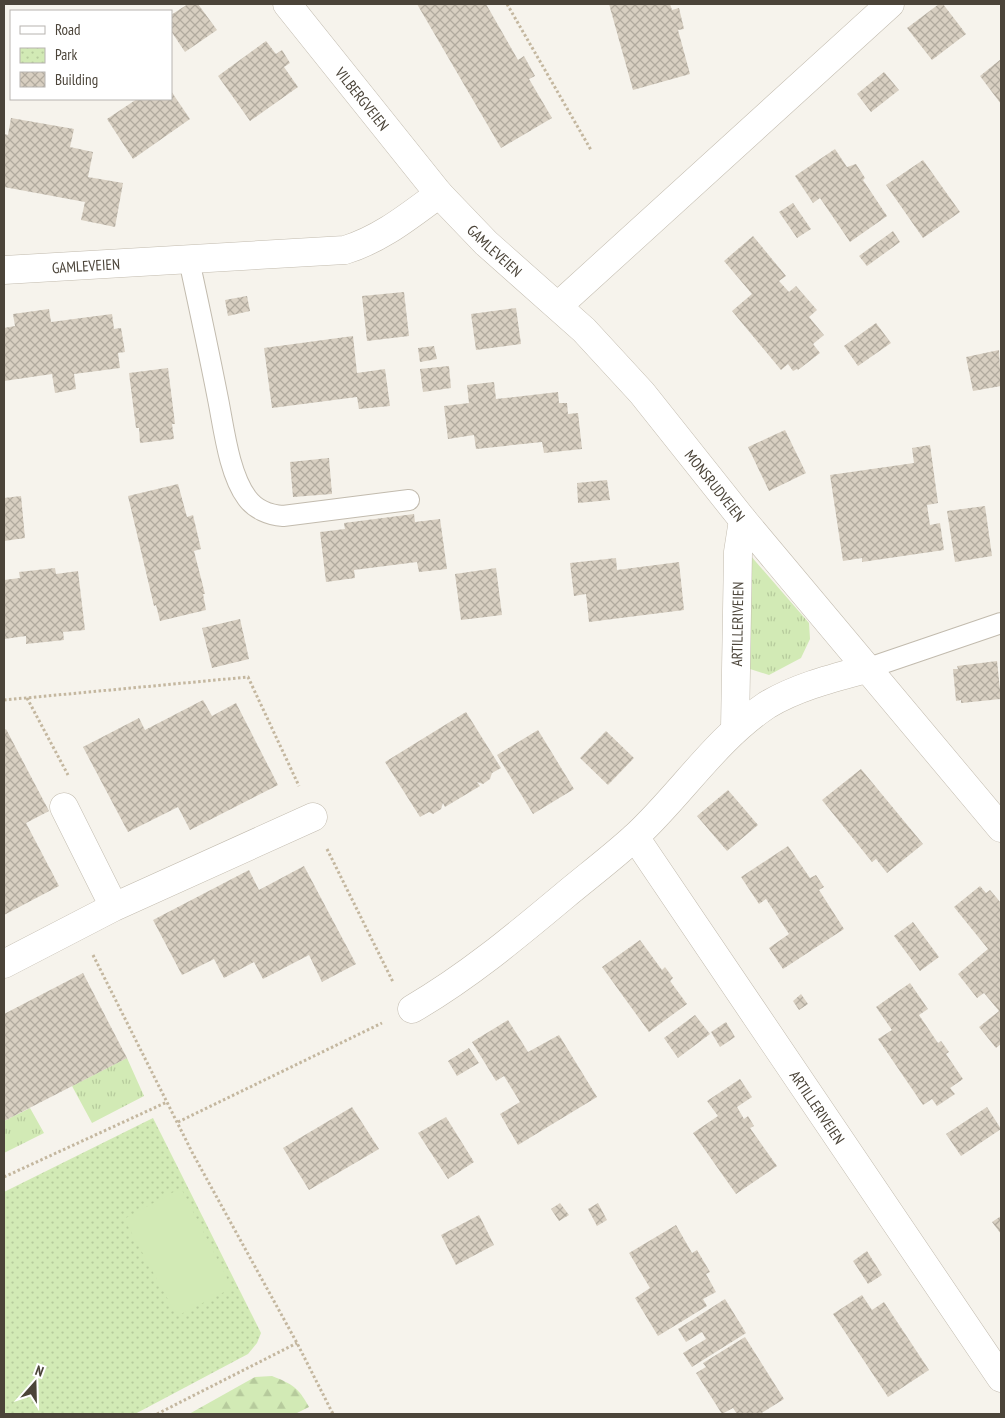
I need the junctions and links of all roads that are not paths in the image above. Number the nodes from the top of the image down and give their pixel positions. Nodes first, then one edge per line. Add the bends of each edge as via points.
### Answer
1 (287, 4) edge
2 (890, 4) edge
3 (439, 194) junction
4 (189, 260) junction
5 (4, 270) edge
6 (558, 306) junction
7 (409, 500) dead end
8 (743, 520) junction
9 (1001, 623) edge
10 (866, 669) junction
11 (736, 729) junction
12 (64, 807) road end
13 (313, 817) road end
14 (1001, 828) edge
15 (635, 837) junction
16 (114, 906) junction
17 (4, 964) edge
18 (410, 1010) road end
19 (1001, 1378) edge

1 - 3 street, VILBERGVEIEN
2 - 6 street
3 - 4 street, GAMLEVEIEN via 391,230 345,250
3 - 6 street, GAMLEVEIEN via 486,243
4 - 5 street, GAMLEVEIEN
4 - 7 lane via 227,444 239,485 255,507 274,516 283,516
6 - 8 street, MONSRUDVEIEN via 642,393
8 - 10 street, MONSRUDVEIEN
8 - 11 street, ARTILLERIVEIEN via 738,552
9 - 10 lane
10 - 11 street via 799,690 768,705
10 - 14 street, MONSRUDVEIEN
11 - 15 street
12 - 16 street
13 - 16 street
15 - 18 street via 507,944 444,990
15 - 19 street, ARTILLERIVEIEN
16 - 17 street

